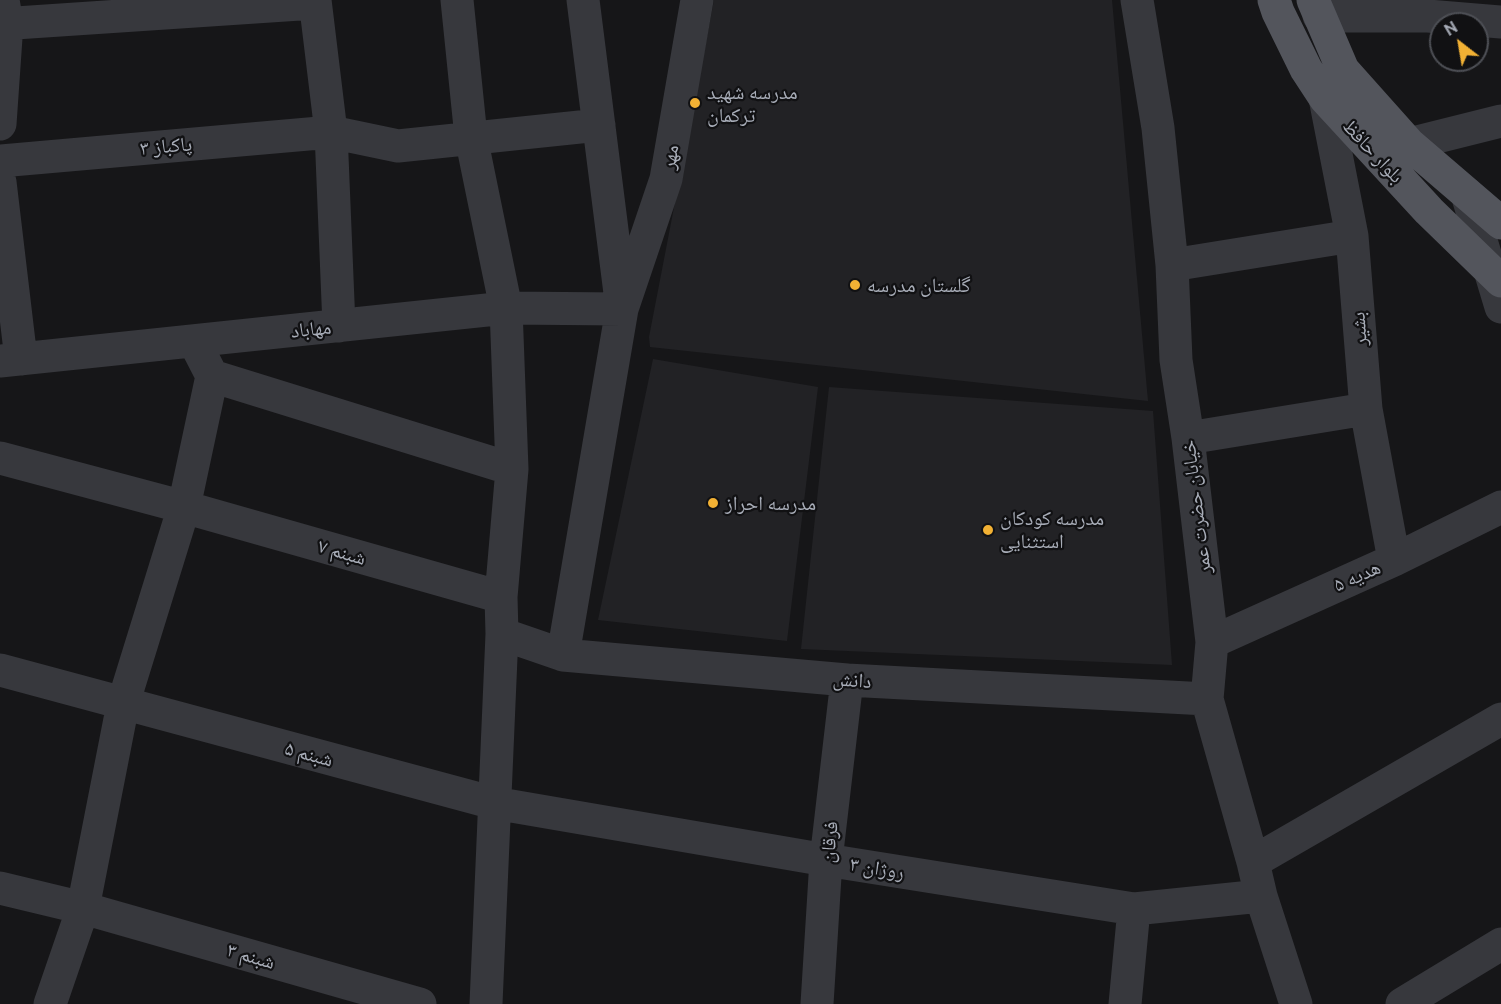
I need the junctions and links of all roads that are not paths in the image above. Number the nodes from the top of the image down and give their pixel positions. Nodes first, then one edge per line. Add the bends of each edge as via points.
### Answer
1 (457, 0) edge
2 (584, 0) edge
3 (697, 0) edge
4 (1137, 0) edge
5 (1274, 0) edge
6 (315, 1) edge
7 (1316, 8) edge
8 (1423, 8) edge
9 (3, 16) edge
10 (1501, 22) edge
11 (1325, 98) junction
12 (1501, 121) edge
13 (0, 124) edge
14 (599, 125) junction
15 (331, 132) junction
16 (471, 137) junction
17 (1409, 144) junction
18 (0, 161) edge
19 (0, 182) edge
20 (1467, 194) junction
21 (1501, 223) edge
22 (1352, 236) junction
23 (1172, 265) junction
24 (1496, 277) edge
25 (1501, 307) edge
26 (506, 308) junction
27 (622, 309) junction
28 (339, 326) junction
29 (194, 341) junction
30 (11, 360) edge
31 (212, 376) junction
32 (1366, 409) junction
33 (1188, 438) junction
34 (0, 458) edge
35 (512, 469) junction
36 (184, 507) junction
37 (1501, 507) edge
38 (1394, 560) junction
39 (501, 597) junction
40 (502, 634) junction
41 (1212, 642) junction
42 (563, 655) junction
43 (0, 670) edge
44 (847, 680) junction
45 (1206, 699) junction
46 (123, 704) junction
47 (1501, 719) edge
48 (494, 803) junction
49 (826, 860) junction
50 (1253, 862) junction
51 (0, 888) edge
52 (1261, 896) junction
53 (83, 908) junction
54 (1134, 909) junction
55 (1501, 944) edge
56 (50, 1004) edge
57 (420, 1004) edge
58 (486, 1004) edge
59 (817, 1004) edge
60 (1125, 1004) edge
61 (1296, 1004) edge
62 (1402, 1004) edge

1 - 16 street
2 - 14 street
3 - 27 street, مهر via 666,179
4 - 23 street, خیابان حضرت عمر via 1158,128
5 - 11 main road, بلوار حافظ via 1306,69
6 - 9 street
6 - 15 street
7 - 8 street
7 - 17 main road, بلوار حافظ via 1343,70
8 - 10 street
9 - 13 street
11 - 22 street, بشیر
11 - 24 main road, بلوار حافظ
12 - 17 street
14 - 16 street, پاکباز ۳
14 - 27 street
15 - 16 street, پاکباز ۳ via 398,146
15 - 18 street, پاکباز ۳
15 - 28 street
16 - 26 street
17 - 20 main road, بلوار حافظ
19 - 30 street
20 - 21 main road, بلوار حافظ
20 - 24 street
22 - 23 street
22 - 32 street, بشیر
23 - 33 street, خیابان حضرت عمر via 1176,360
24 - 25 street
26 - 27 street, مهاباد
26 - 28 street, مهاباد
26 - 35 street
27 - 42 street
28 - 29 street, مهاباد
29 - 30 street, مهاباد
29 - 31 street
31 - 35 street
31 - 36 street
32 - 33 street
32 - 38 street, بشیر
33 - 41 street, خیابان حضرت عمر
34 - 36 street, شبنم ۷
35 - 39 street
36 - 39 street, شبنم ۷
36 - 46 street
37 - 38 street, هدیه ۵
38 - 41 street, هدیه ۵
39 - 40 street
40 - 42 street, دانش
40 - 48 street
41 - 45 street, خیابان حضرت عمر
42 - 44 street, دانش
43 - 46 street, شبنم ۵
44 - 45 street, دانش
44 - 49 street, فرقان
45 - 50 street, خیابان حضرت عمر
46 - 48 street, شبنم ۵
46 - 53 street
47 - 50 street
48 - 49 street, روژان ۳
48 - 58 street
49 - 54 street, روژان ۳
49 - 59 street, فرقان
50 - 52 street, خیابان حضرت عمر
51 - 53 street, شبنم ۳
52 - 54 street, روژان ۳
52 - 61 street, خیابان حضرت عمر
53 - 56 street
53 - 57 street, شبنم ۳
54 - 60 street
55 - 62 street

